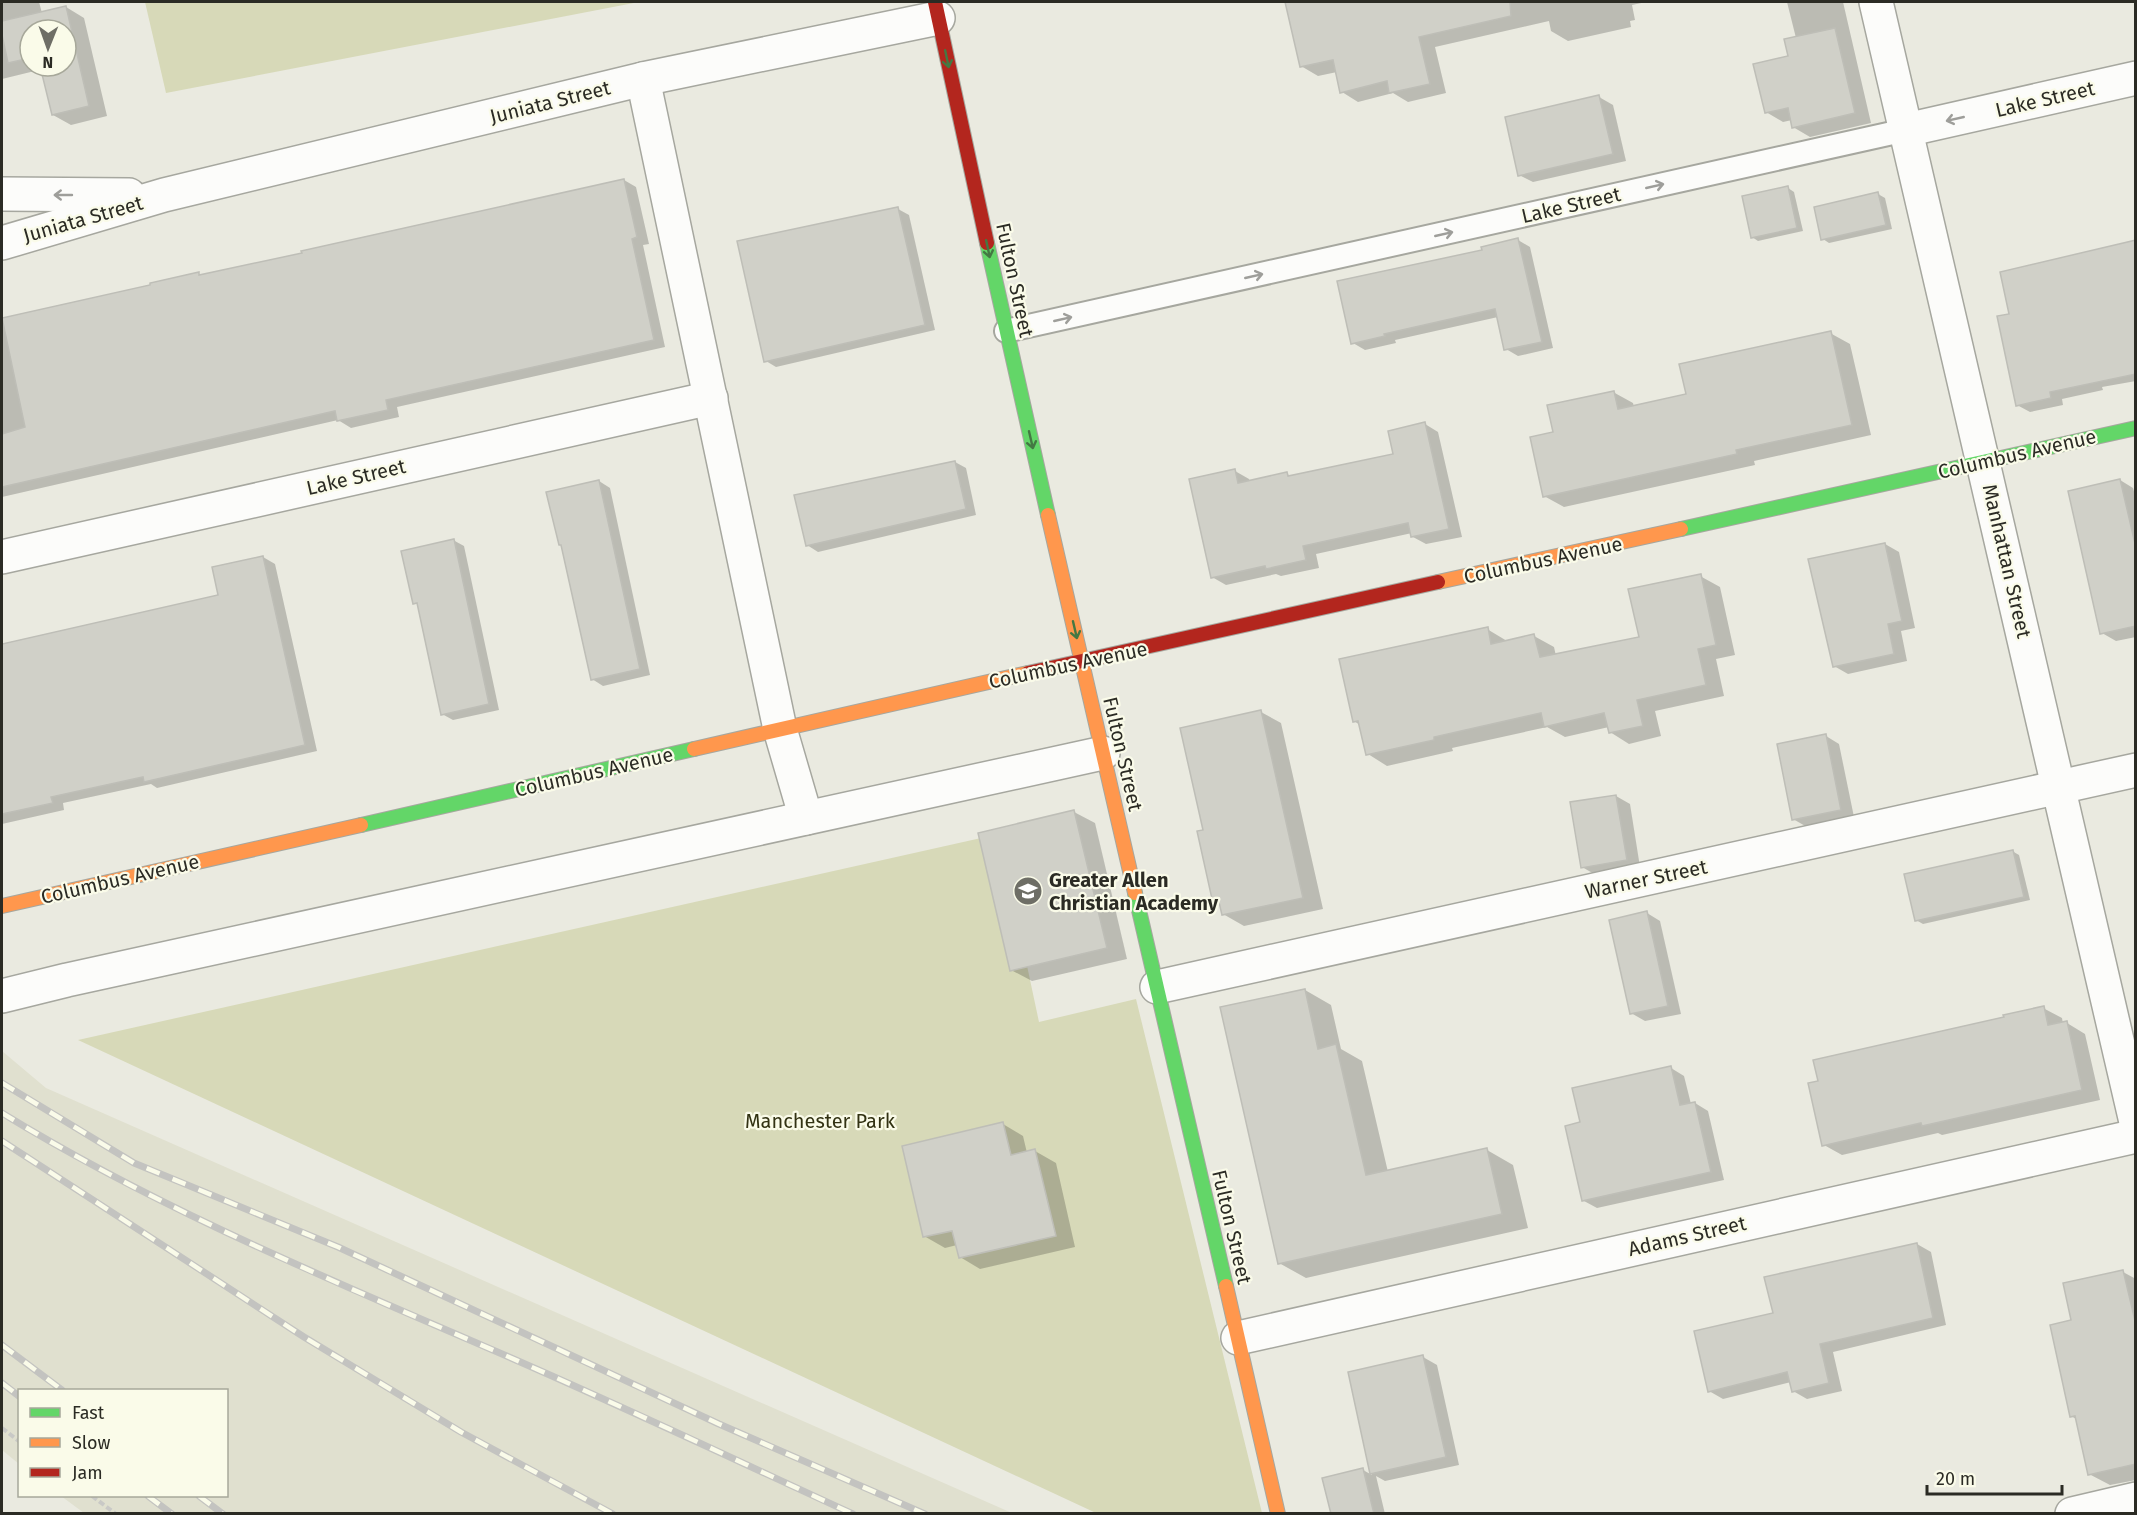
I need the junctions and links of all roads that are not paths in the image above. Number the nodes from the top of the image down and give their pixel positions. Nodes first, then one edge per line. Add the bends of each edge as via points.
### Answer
1 (1876, 2) edge
2 (937, 10) edge
3 (2136, 78) edge
4 (644, 79) junction
5 (1906, 130) junction
6 (2, 194) edge
7 (164, 195) junction
8 (2, 243) edge
9 (1006, 331) junction
10 (711, 398) junction
11 (2136, 428) edge
12 (1984, 462) junction
13 (2, 557) edge
14 (1082, 661) junction
15 (780, 729) junction
16 (1103, 753) junction
17 (2136, 770) edge
18 (2058, 788) junction
19 (806, 818) junction
20 (2, 906) edge
21 (1157, 987) junction
22 (2, 996) edge
23 (2136, 1122) edge
24 (2136, 1136) edge
25 (1238, 1338) junction
26 (2136, 1499) edge
27 (1278, 1514) edge
28 (2072, 1514) edge

1 - 5 street, Manhattan Street
2 - 4 street, Juniata Street
2 -> 9 street, Fulton Street
3 -> 5 street, Lake Street
4 - 7 street, Juniata Street
4 - 10 street
9 -> 5 lane, Lake Street
5 - 12 street, Manhattan Street
7 -> 6 street, Juniata Street
7 - 8 street, Juniata Street
9 -> 14 street, Fulton Street
10 - 13 street, Lake Street
10 - 15 street
11 - 12 street, Columbus Avenue
12 - 14 street, Columbus Avenue
12 - 18 street, Manhattan Street
14 - 15 street, Columbus Avenue
14 - 16 street, Fulton Street
15 - 19 street
15 - 20 street, Columbus Avenue
16 - 19 street
16 - 21 street, Fulton Street
17 - 18 street, Warner Street
18 - 21 street, Warner Street
18 - 23 street, Manhattan Street
19 - 22 street
21 - 25 street, Fulton Street
24 - 25 street, Adams Street
25 - 27 street, Fulton Street
26 - 28 street

